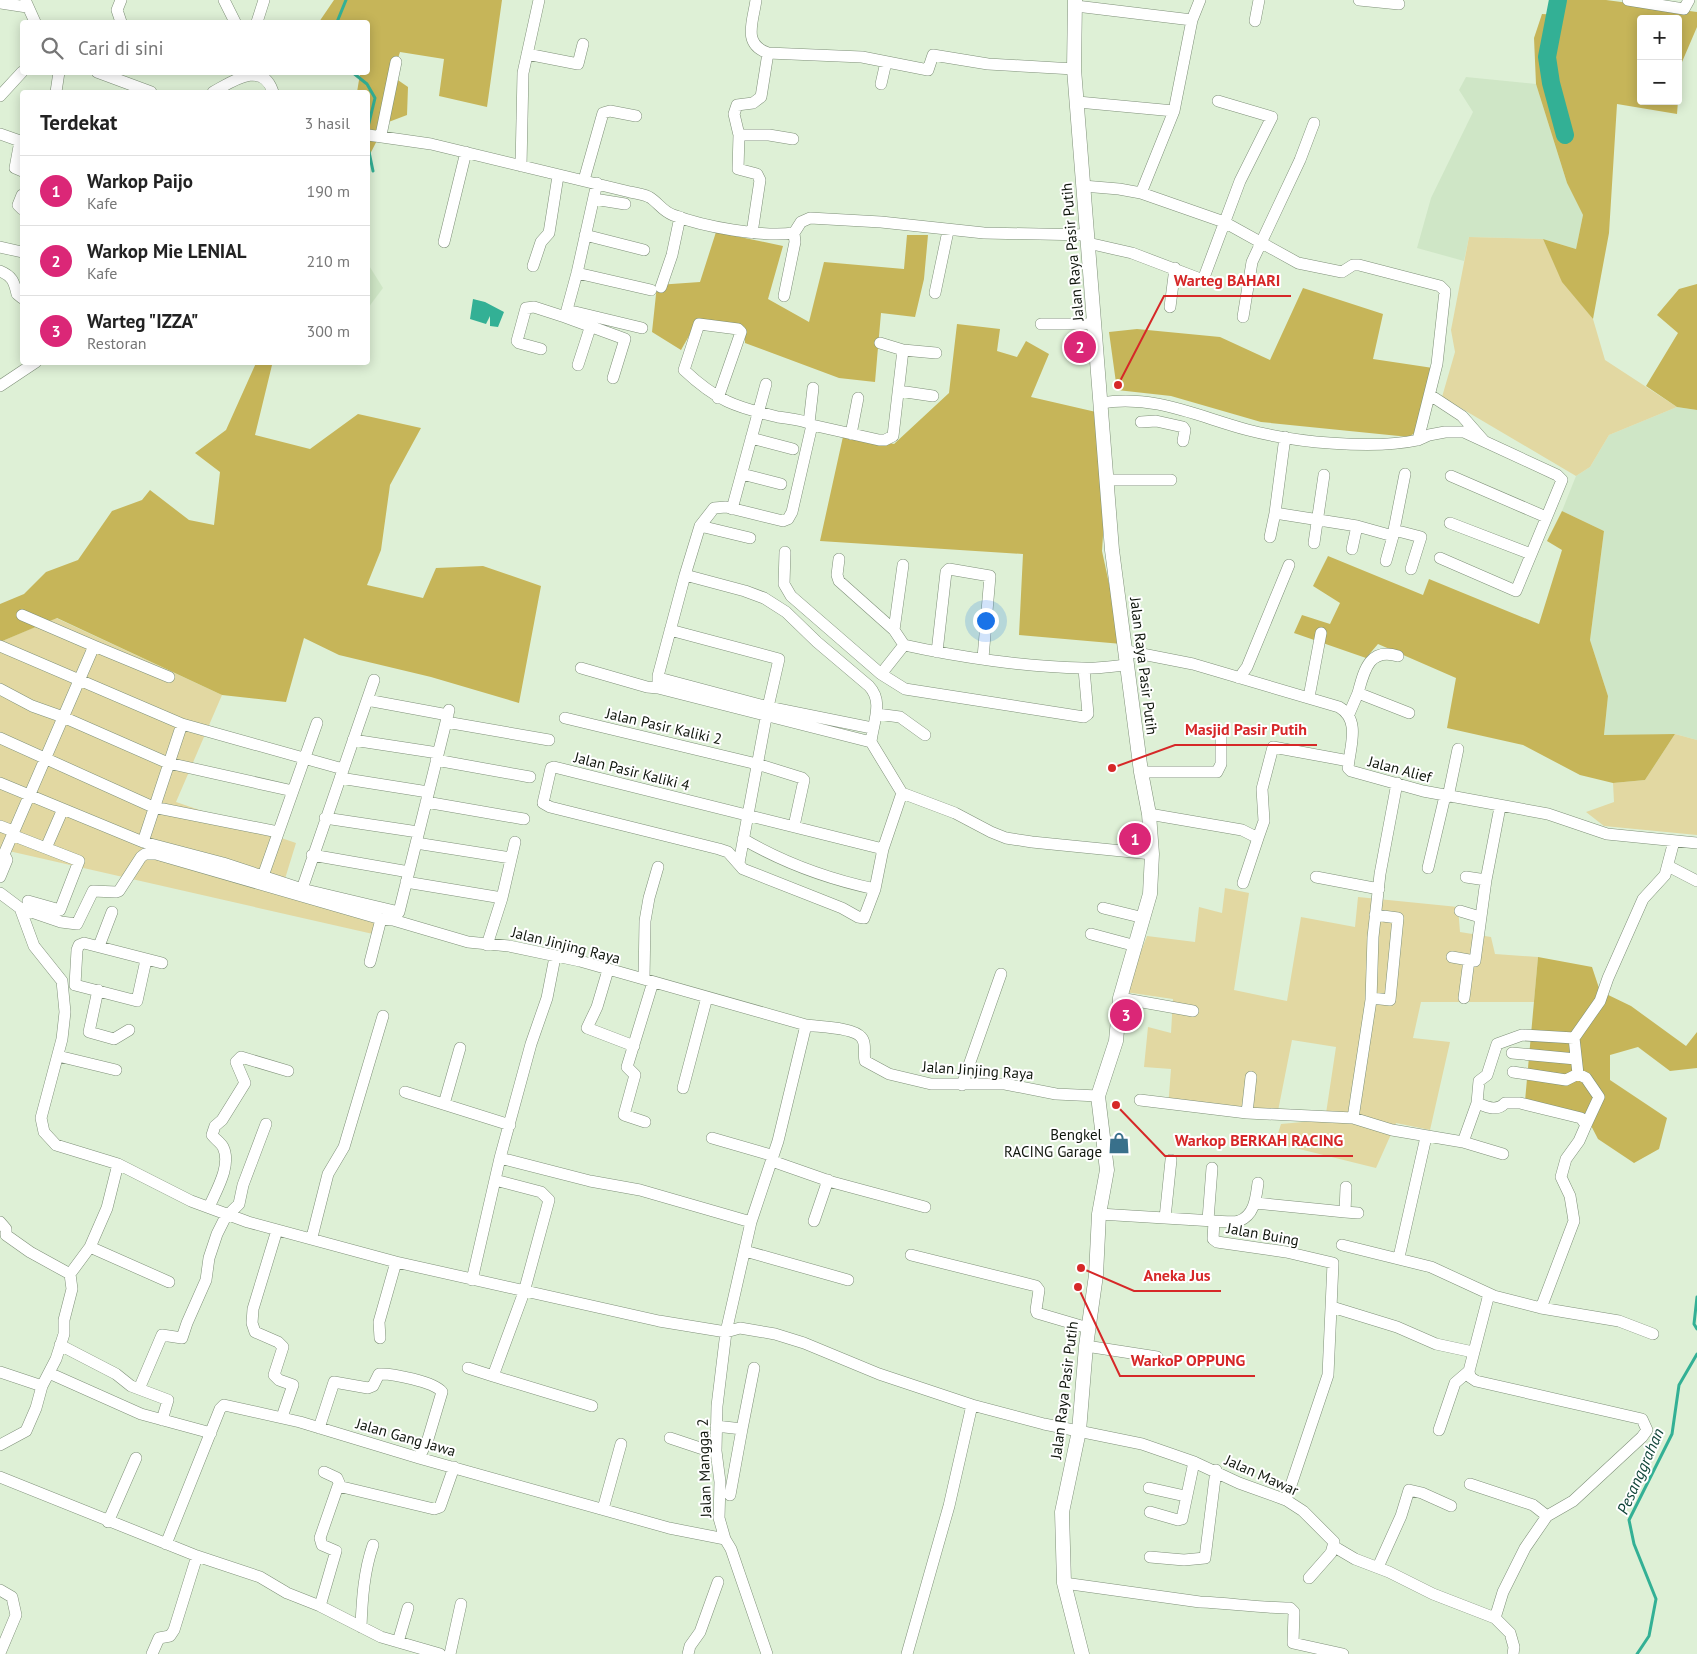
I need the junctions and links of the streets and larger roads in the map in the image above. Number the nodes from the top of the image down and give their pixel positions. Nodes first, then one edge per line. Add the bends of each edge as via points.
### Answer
1 (121, 0) edge
2 (224, 0) edge
3 (264, 0) edge
4 (539, 0) edge
5 (756, 0) edge
6 (1200, 0) edge
7 (1259, 0) edge
8 (1359, 0) edge
9 (1628, 0) edge
10 (1689, 0) edge
11 (0, 3) edge
12 (1075, 3) edge
13 (1655, 3) edge
14 (26, 4) edge
15 (1399, 4) dead end
16 (34, 20) edge
17 (120, 20) edge
18 (234, 20) edge
19 (258, 20) edge
20 (1192, 20) junction
21 (1255, 21) dead end
22 (583, 44) dead end
23 (768, 53) junction
24 (528, 54) junction
25 (396, 62) dead end
26 (886, 62) junction
27 (1074, 69) junction
28 (20, 74) edge
29 (59, 75) edge
30 (107, 75) edge
31 (881, 84) dead end
32 (56, 90) edge
33 (146, 90) edge
34 (215, 90) edge
35 (272, 90) edge
36 (0, 96) edge
37 (1218, 101) dead end
38 (1078, 102) junction
39 (1174, 111) junction
40 (636, 116) dead end
41 (1314, 123) dead end
42 (0, 134) edge
43 (370, 135) edge
44 (739, 135) junction
45 (381, 136) junction
46 (793, 139) dead end
47 (20, 141) edge
48 (20, 141) edge
49 (466, 152) junction
50 (521, 166) junction
51 (20, 170) edge
52 (558, 176) junction
53 (584, 180) junction
54 (597, 183) junction
55 (1083, 186) junction
56 (1141, 193) junction
57 (594, 199) junction
58 (626, 204) dead end
59 (680, 217) junction
60 (1224, 222) junction
61 (948, 231) junction
62 (752, 232) junction
63 (794, 233) junction
64 (585, 235) junction
65 (1088, 239) junction
66 (444, 242) dead end
67 (1262, 244) junction
68 (0, 247) edge
69 (644, 250) dead end
70 (20, 252) edge
71 (533, 266) dead end
72 (1175, 268) junction
73 (0, 271) edge
74 (577, 273) junction
75 (935, 293) dead end
76 (20, 296) edge
77 (784, 296) dead end
78 (1170, 307) dead end
79 (566, 313) junction
80 (1243, 317) dead end
81 (1042, 324) dead end
82 (1095, 324) junction
83 (590, 328) junction
84 (642, 328) dead end
85 (880, 343) dead end
86 (541, 349) dead end
87 (903, 350) junction
88 (936, 353) dead end
89 (32, 365) edge
90 (578, 365) dead end
91 (613, 378) dead end
92 (766, 384) dead end
93 (0, 386) edge
94 (813, 388) dead end
95 (899, 391) junction
96 (1430, 395) junction
97 (933, 396) dead end
98 (718, 398) junction
99 (858, 398) dead end
100 (1101, 403) junction
101 (1159, 403) junction
102 (758, 412) junction
103 (1156, 421) junction
104 (1141, 422) dead end
105 (810, 424) junction
106 (851, 434) junction
107 (1285, 437) junction
108 (751, 438) junction
109 (1418, 440) junction
110 (1183, 441) dead end
111 (1485, 442) junction
112 (793, 449) dead end
113 (742, 474) junction
114 (1406, 474) dead end
115 (1324, 475) dead end
116 (1451, 476) dead end
117 (1108, 480) junction
118 (1171, 480) dead end
119 (781, 484) dead end
120 (732, 509) junction
121 (1275, 512) junction
122 (1546, 517) junction
123 (1317, 519) junction
124 (1450, 523) dead end
125 (700, 526) junction
126 (1357, 526) junction
127 (1393, 533) junction
128 (1270, 536) dead end
129 (750, 538) dead end
130 (1314, 543) dead end
131 (1352, 549) dead end
132 (785, 552) dead end
133 (1531, 554) junction
134 (1440, 558) dead end
135 (839, 559) dead end
136 (1386, 561) dead end
137 (903, 565) dead end
138 (1289, 565) dead end
139 (1411, 569) dead end
140 (685, 575) junction
141 (22, 615) dead end
142 (670, 630) junction
143 (894, 630) junction
144 (1322, 633) dead end
145 (904, 645) junction
146 (0, 646) edge
147 (94, 646) junction
148 (937, 652) junction
149 (1398, 656) dead end
150 (984, 658) junction
151 (1127, 658) junction
152 (581, 668) dead end
153 (1084, 669) junction
154 (881, 674) junction
155 (169, 678) dead end
156 (1239, 678) junction
157 (79, 679) junction
158 (374, 680) dead end
159 (658, 683) junction
160 (0, 689) edge
161 (1358, 693) junction
162 (1309, 697) junction
163 (367, 700) junction
164 (767, 711) junction
165 (1409, 713) dead end
166 (877, 714) junction
167 (1349, 714) junction
168 (447, 715) junction
169 (63, 717) junction
170 (565, 718) dead end
171 (316, 723) dead end
172 (182, 724) junction
173 (872, 728) junction
174 (925, 735) dead end
175 (1221, 736) dead end
176 (0, 738) edge
177 (353, 740) junction
178 (550, 740) dead end
179 (871, 742) junction
180 (1458, 749) dead end
181 (437, 757) junction
182 (45, 759) junction
183 (305, 759) junction
184 (1349, 761) junction
185 (168, 763) junction
186 (757, 764) junction
187 (1141, 772) junction
188 (341, 773) junction
189 (530, 777) dead end
190 (0, 783) edge
191 (1397, 783) junction
192 (292, 791) junction
193 (902, 793) junction
194 (29, 794) junction
195 (1446, 796) junction
196 (427, 797) junction
197 (154, 807) junction
198 (1500, 807) junction
199 (63, 809) junction
200 (748, 814) junction
201 (1149, 814) junction
202 (325, 818) junction
203 (524, 819) dead end
204 (0, 826) edge
205 (794, 826) junction
206 (278, 832) junction
207 (12, 833) junction
208 (417, 838) junction
209 (1258, 838) junction
210 (743, 839) junction
211 (1674, 841) junction
212 (143, 842) junction
213 (515, 842) dead end
214 (1697, 843) edge
215 (46, 848) junction
216 (883, 848) junction
217 (1152, 854) junction
218 (2, 855) edge
219 (312, 855) junction
220 (511, 858) junction
221 (739, 863) junction
222 (1668, 866) junction
223 (658, 867) dead end
224 (1428, 868) dead end
225 (262, 876) junction
226 (0, 877) edge
227 (407, 877) junction
228 (1316, 877) dead end
229 (1466, 877) dead end
230 (1486, 880) junction
231 (1697, 881) edge
232 (1243, 883) dead end
233 (302, 889) junction
234 (875, 889) junction
235 (1379, 889) junction
236 (0, 892) edge
237 (502, 898) junction
238 (24, 904) junction
239 (1103, 908) dead end
240 (1460, 911) dead end
241 (112, 912) dead end
242 (1375, 915) junction
243 (391, 917) junction
244 (1144, 918) junction
245 (1480, 918) junction
246 (1092, 934) dead end
247 (98, 946) junction
248 (487, 946) junction
249 (1136, 946) junction
250 (555, 957) junction
251 (1452, 957) dead end
252 (146, 960) junction
253 (1469, 960) junction
254 (370, 962) dead end
255 (162, 963) dead end
256 (608, 970) junction
257 (1001, 974) dead end
258 (75, 976) junction
259 (62, 981) junction
260 (648, 981) junction
261 (98, 990) junction
262 (707, 997) junction
263 (1120, 998) junction
264 (1371, 998) junction
265 (1464, 998) dead end
266 (1193, 1011) dead end
267 (383, 1016) dead end
268 (806, 1025) junction
269 (129, 1030) dead end
270 (1574, 1038) junction
271 (634, 1046) junction
272 (460, 1048) dead end
273 (1512, 1053) dead end
274 (58, 1056) junction
275 (1576, 1059) junction
276 (116, 1070) dead end
277 (288, 1071) dead end
278 (1513, 1072) dead end
279 (1578, 1074) junction
280 (1251, 1077) dead end
281 (962, 1085) junction
282 (683, 1088) dead end
283 (405, 1092) dead end
284 (1098, 1096) junction
285 (1140, 1100) dead end
286 (1477, 1103) junction
287 (444, 1104) junction
288 (1247, 1113) junction
289 (1353, 1118) junction
290 (645, 1122) dead end
291 (266, 1124) dead end
292 (510, 1125) junction
293 (1586, 1125) junction
294 (1426, 1137) junction
295 (712, 1138) dead end
296 (1463, 1142) junction
297 (1503, 1154) dead end
298 (500, 1158) junction
299 (771, 1158) junction
300 (1171, 1160) dead end
301 (118, 1164) junction
302 (1212, 1168) dead end
303 (495, 1180) junction
304 (828, 1180) junction
305 (1258, 1183) dead end
306 (1346, 1187) dead end
307 (1256, 1203) junction
308 (925, 1207) dead end
309 (209, 1208) junction
310 (1345, 1212) junction
311 (1358, 1213) dead end
312 (228, 1214) junction
313 (1099, 1214) junction
314 (1164, 1218) junction
315 (814, 1221) dead end
316 (1211, 1221) junction
317 (0, 1222) edge
318 (751, 1222) junction
319 (277, 1230) junction
320 (312, 1238) junction
321 (3, 1240) edge
322 (1342, 1245) dead end
323 (90, 1247) junction
324 (746, 1250) junction
325 (911, 1255) dead end
326 (1399, 1257) junction
327 (396, 1262) junction
328 (70, 1274) junction
329 (472, 1280) junction
330 (848, 1280) dead end
331 (169, 1282) dead end
332 (524, 1292) junction
333 (1489, 1294) junction
334 (1332, 1307) junction
335 (1541, 1308) junction
336 (1088, 1328) junction
337 (726, 1332) junction
338 (1653, 1334) dead end
339 (380, 1338) dead end
340 (60, 1345) junction
341 (1086, 1346) junction
342 (1473, 1352) junction
343 (1157, 1357) dead end
344 (468, 1368) dead end
345 (754, 1368) dead end
346 (1469, 1371) junction
347 (0, 1372) edge
348 (49, 1373) junction
349 (493, 1376) junction
350 (42, 1386) junction
351 (139, 1389) junction
352 (972, 1405) junction
353 (592, 1406) dead end
354 (282, 1417) junction
355 (162, 1420) junction
356 (716, 1426) junction
357 (319, 1428) junction
358 (742, 1429) junction
359 (1439, 1430) dead end
360 (1079, 1431) junction
361 (211, 1433) junction
362 (670, 1438) dead end
363 (0, 1444) edge
364 (621, 1444) dead end
365 (716, 1451) junction
366 (136, 1458) dead end
367 (419, 1458) junction
368 (1194, 1462) junction
369 (454, 1467) junction
370 (1216, 1470) junction
371 (324, 1472) dead end
372 (0, 1477) edge
373 (1470, 1484) dead end
374 (340, 1485) junction
375 (1149, 1488) dead end
376 (730, 1495) dead end
377 (1185, 1496) junction
378 (1286, 1500) junction
379 (1452, 1506) dead end
380 (603, 1509) junction
381 (1150, 1512) dead end
382 (1547, 1516) junction
383 (108, 1522) junction
384 (725, 1539) junction
385 (166, 1544) junction
386 (373, 1545) dead end
387 (1333, 1546) junction
388 (197, 1556) junction
389 (1150, 1557) dead end
390 (1378, 1568) junction
391 (1309, 1578) dead end
392 (718, 1582) dead end
393 (1064, 1583) junction
394 (0, 1590) edge
395 (462, 1604) dead end
396 (320, 1606) junction
397 (408, 1608) dead end
398 (1495, 1618) junction
399 (361, 1627) junction
400 (398, 1642) junction
401 (1305, 1650) edge
402 (766, 1652) edge
403 (0, 1653) edge
404 (434, 1653) edge
405 (152, 1654) edge
406 (450, 1654) edge
407 (688, 1654) edge
408 (907, 1654) edge
409 (1082, 1654) edge
410 (1343, 1654) edge
411 (1513, 1654) edge

1 - 17 street via 117,10
2 - 18 street
3 - 19 street
4 - 24 street
5 - 23 street via 752,44
6 - 20 street
7 - 21 street
8 - 15 street
9 - 13 street
10 - 13 street via 1684,9
11 - 14 street
12 - 20 street
12 - 27 street, Jalan Raya Pasir Putih
14 - 16 street
20 - 39 street
22 - 24 street via 578,64
23 - 26 street
23 - 44 street via 761,97 753,103 736,106 734,114
24 - 50 street via 522,88
25 - 45 street
26 - 27 street via 928,70 933,55 988,64
26 - 31 street
27 - 38 street, Jalan Raya Pasir Putih
28 - 36 street
29 - 32 street
30 - 33 street
34 - 35 street via 237,77 250,76 266,80
37 - 60 street via 1272,117
38 - 39 street
38 - 55 street, Jalan Raya Pasir Putih
39 - 56 street
40 - 53 street via 610,111 603,113
41 - 67 street
42 - 47 street
43 - 45 street
44 - 46 street
44 - 62 street via 738,169 757,174 760,180
45 - 49 street
48 - 51 street via 15,168
49 - 50 street
49 - 66 street
50 - 52 street
52 - 53 street
52 - 71 street via 549,233 541,242
53 - 54 street
54 - 57 street
54 - 59 street via 648,196 664,211
55 - 56 street
55 - 65 street, Jalan Raya Pasir Putih
56 - 60 street
57 - 58 street
57 - 64 street
59 - 62 street
59 - 74 street via 672,255 656,288
60 - 67 street
60 - 72 street via 1203,280
61 - 63 street via 881,222 810,218 802,222
61 - 65 street
61 - 75 street
62 - 63 street
63 - 77 street
64 - 69 street
64 - 74 street
65 - 72 street
65 - 82 street, Jalan Raya Pasir Putih
67 - 80 street via 1252,262
67 - 96 street via 1298,263 1342,272 1359,265 1444,288 1440,347
68 - 70 street
72 - 78 street
73 - 76 street via 9,274
74 - 79 street
79 - 83 street
79 - 84 street
79 - 86 street via 526,308 518,343
81 - 82 street
82 - 100 street, Jalan Raya Pasir Putih
83 - 90 street
83 - 91 street via 625,339
85 - 87 street
87 - 88 street
87 - 95 street
89 - 93 street
92 - 102 street
94 - 105 street
95 - 97 street
95 - 106 street via 893,436 879,440
96 - 109 street
96 - 111 street via 1462,416
98 - 98 street via 741,332 699,324 684,370
98 - 102 street
99 - 106 street
100 - 101 street via 1128,400
100 - 117 street, Jalan Raya Pasir Putih
101 - 103 street
101 - 107 street via 1250,431
102 - 105 street
102 - 108 street
103 - 104 street
103 - 110 street via 1183,427
105 - 106 street
105 - 120 street via 788,519 783,521
107 - 109 street via 1348,444
107 - 121 street
108 - 112 street
108 - 113 street
109 - 111 street via 1445,432 1464,432
111 - 122 street via 1561,478 1557,496
113 - 119 street
113 - 120 street
114 - 127 street
115 - 123 street
116 - 122 street
117 - 118 street
117 - 151 street, Jalan Raya Pasir Putih via 1112,550
120 - 125 street via 714,508
121 - 123 street
121 - 128 street
122 - 133 street
123 - 126 street
123 - 130 street
124 - 133 street
125 - 129 street
125 - 140 street
126 - 127 street
126 - 131 street
127 - 136 street
127 - 139 street via 1421,537
132 - 154 street via 784,584 787,591
133 - 134 street via 1517,589 1513,591
135 - 143 street via 836,575 839,581
137 - 143 street
138 - 156 street via 1247,667
140 - 142 street
140 - 166 street via 764,598 786,612 871,688 876,694
141 - 147 street
142 - 159 street
142 - 164 street via 778,658
143 - 145 street
144 - 162 street
145 - 148 street
145 - 154 street
146 - 157 street
147 - 155 street
147 - 157 street
148 - 150 street
148 - 150 street via 949,569 990,576
149 - 161 street via 1388,653 1371,660
150 - 153 street
151 - 153 street
151 - 156 street via 1164,657
151 - 187 street, Jalan Raya Pasir Putih
152 - 159 street via 647,687
153 - 154 street via 1088,714 1084,717 917,693 895,685
156 - 162 street
157 - 169 street
157 - 172 street
158 - 163 street
159 - 164 street
160 - 169 street via 32,706
161 - 165 street
161 - 167 street
162 - 167 street via 1339,707
163 - 168 street
163 - 177 street
164 - 173 street
164 - 179 street
164 - 186 street
166 - 173 street
166 - 174 street via 900,718
167 - 184 street, Jalan Alief via 1353,724
168 - 178 street
168 - 181 street
169 - 182 street
169 - 185 street
170 - 186 street, Jalan Pasir Kaliki 2
171 - 183 street
172 - 183 street
172 - 185 street
173 - 179 street
175 - 187 street via 1221,764 1216,772
176 - 182 street
177 - 181 street
177 - 188 street
179 - 193 street
180 - 195 street
181 - 189 street
181 - 196 street
182 - 194 street
182 - 197 street
183 - 188 street
183 - 192 street
184 - 191 street, Jalan Alief via 1351,771
184 - 209 street via 1273,747 1262,789 1264,821
185 - 192 street
185 - 197 street
186 - 200 street
186 - 205 street, Jalan Pasir Kaliki 2 via 804,780
187 - 201 street, Jalan Raya Pasir Putih
188 - 196 street
188 - 202 street
190 - 194 street
191 - 195 street, Jalan Alief
191 - 235 street
192 - 206 street
193 - 216 street
193 - 217 street via 1006,838
194 - 199 street
194 - 207 street
195 - 198 street, Jalan Alief
195 - 224 street
196 - 203 street
196 - 208 street
197 - 206 street
197 - 212 street
198 - 211 street, Jalan Alief via 1548,814 1607,834
198 - 230 street
199 - 212 street
199 - 215 street
200 - 205 street, Jalan Pasir Kaliki 4
200 - 210 street
200 - 221 street, Jalan Pasir Kaliki 4 via 554,767 544,795 543,803 550,807 719,849 728,852
201 - 209 street via 1242,830
201 - 217 street, Jalan Raya Pasir Putih
202 - 208 street
202 - 219 street
204 - 207 street
205 - 216 street, Jalan Pasir Kaliki 4
206 - 225 street
207 - 215 street
207 - 218 street
208 - 220 street
208 - 227 street
209 - 232 street
210 - 221 street
210 - 234 street via 782,860 848,884
211 - 214 street, Jalan Alief
211 - 222 street
212 - 225 street
213 - 220 street
215 - 238 street via 79,860 60,910
216 - 234 street
217 - 244 street, Jalan Raya Pasir Putih via 1150,894
218 - 226 street via 8,860
219 - 227 street
219 - 233 street
220 - 237 street
221 - 234 street via 744,869 858,917 864,918 867,914
222 - 231 street
222 - 270 street via 1665,876 1643,899 1600,1001
223 - 260 street via 645,921
225 - 233 street
227 - 237 street
227 - 243 street
228 - 235 street
229 - 230 street
230 - 245 street
233 - 243 street
235 - 242 street
236 - 238 street
237 - 248 street
238 - 243 street, Jalan Jinjing Raya via 61,922 77,924 93,891 119,891 136,863 150,853
238 - 259 street via 34,946
239 - 244 street
240 - 245 street
241 - 247 street
242 - 264 street
242 - 264 street via 1398,918 1390,1000
243 - 248 street, Jalan Jinjing Raya
243 - 254 street
244 - 249 street, Jalan Raya Pasir Putih
245 - 253 street via 1475,961
246 - 249 street
247 - 252 street
247 - 258 street via 79,945
248 - 250 street, Jalan Jinjing Raya via 493,943
249 - 263 street, Jalan Raya Pasir Putih
250 - 256 street, Jalan Jinjing Raya
250 - 292 street via 547,998
251 - 253 street
252 - 255 street
252 - 261 street via 137,1002
253 - 265 street
256 - 260 street, Jalan Jinjing Raya
256 - 271 street via 587,1028
257 - 281 street
258 - 259 street
258 - 261 street via 76,985
259 - 274 street, Jalan Mawar via 65,1023
260 - 262 street, Jalan Jinjing Raya
260 - 271 street
261 - 269 street via 89,1032 114,1039
262 - 268 street, Jalan Jinjing Raya
262 - 282 street
263 - 266 street
263 - 284 street, Jalan Raya Pasir Putih via 1116,1041
264 - 289 street
267 - 320 street via 344,1147 328,1174
268 - 281 street, Jalan Jinjing Raya via 839,1029 862,1037 866,1061 889,1074 931,1084
268 - 299 street, Jalan Mangga 2
270 - 275 street
270 - 286 street via 1522,1035 1497,1044 1487,1074 1480,1081
271 - 290 street via 627,1068 635,1075 624,1115
272 - 287 street
273 - 275 street
274 - 276 street
274 - 301 street, Jalan Mawar via 42,1108 44,1132 65,1149
275 - 279 street
277 - 309 street via 241,1057 236,1062 245,1083 222,1120 214,1126 212,1135 223,1147 225,1160
278 - 279 street via 1566,1080
279 - 293 street via 1586,1078 1599,1097
280 - 288 street
281 - 284 street, Jalan Jinjing Raya via 1005,1084 1056,1094
283 - 287 street
284 - 313 street, Jalan Raya Pasir Putih via 1107,1170
285 - 288 street
286 - 293 street via 1493,1109 1505,1103 1520,1103 1582,1118
286 - 296 street
287 - 292 street
288 - 289 street
289 - 294 street
291 - 312 street via 239,1204
292 - 298 street
293 - 335 street via 1563,1168 1561,1177 1570,1196 1574,1221
294 - 296 street
294 - 326 street
295 - 299 street
296 - 297 street
298 - 303 street
298 - 318 street via 640,1190
299 - 304 street
299 - 318 street, Jalan Mangga 2
300 - 314 street
301 - 309 street, Jalan Mawar
301 - 323 street via 106,1208
302 - 316 street
303 - 329 street
303 - 332 street via 541,1192 549,1200
304 - 308 street
304 - 315 street
305 - 307 street
306 - 310 street
307 - 310 street
307 - 316 street via 1238,1221
309 - 312 street, Jalan Mawar
310 - 311 street
312 - 319 street, Jalan Mawar
312 - 351 street via 217,1234 206,1280 182,1338 162,1335
313 - 314 street, Jalan Buing
313 - 336 street, Jalan Raya Pasir Putih via 1096,1275
314 - 316 street, Jalan Buing
316 - 334 street, Jalan Buing via 1213,1239 1217,1242 1333,1262 1330,1281
317 - 321 street via 6,1229
318 - 324 street, Jalan Mangga 2
319 - 320 street, Jalan Mawar
319 - 354 street via 252,1323 255,1332 283,1347 274,1375 293,1385
320 - 327 street, Jalan Mawar
321 - 328 street
322 - 326 street
323 - 328 street
323 - 331 street
324 - 330 street
324 - 337 street, Jalan Mangga 2
325 - 336 street via 1036,1286 1040,1290 1037,1313
326 - 333 street via 1431,1267
327 - 329 street, Jalan Mawar
327 - 339 street via 379,1322
328 - 340 street via 72,1289
329 - 332 street, Jalan Mawar
332 - 337 street, Jalan Mawar via 659,1322
332 - 349 street
333 - 335 street
333 - 342 street
334 - 342 street via 1397,1327 1436,1344
334 - 378 street via 1328,1375
335 - 338 street via 1619,1321
336 - 341 street, Jalan Raya Pasir Putih
337 - 352 street, Jalan Mawar via 740,1328 775,1334
337 - 356 street, Jalan Mangga 2
340 - 348 street
340 - 351 street
341 - 343 street
341 - 360 street, Jalan Raya Pasir Putih
342 - 346 street
344 - 349 street
345 - 358 street
346 - 359 street via 1455,1383
346 - 382 street via 1470,1377 1476,1381 1642,1419 1645,1423 1642,1437 1584,1491
347 - 350 street
348 - 350 street
348 - 355 street via 141,1414
349 - 353 street
350 - 363 street via 26,1431
351 - 355 street via 168,1400
352 - 360 street, Jalan Mawar
352 - 408 street via 949,1506
354 - 357 street, Jalan Gang Jawa
354 - 361 street, Jalan Gang Jawa via 224,1405
355 - 361 street
356 - 358 street
356 - 365 street, Jalan Mangga 2
357 - 367 street, Jalan Gang Jawa
357 - 367 street via 334,1382 368,1388 373,1386 379,1374 388,1373 428,1384 442,1392
358 - 376 street
360 - 368 street, Jalan Mawar via 1142,1444
360 - 393 street, Jalan Raya Pasir Putih via 1062,1512
361 - 385 street, Jalan Gang Jawa
362 - 365 street
364 - 380 street
365 - 384 street, Jalan Mangga 2 via 720,1482 718,1509
366 - 383 street
367 - 369 street, Jalan Gang Jawa
368 - 370 street, Jalan Mawar
368 - 377 street
369 - 374 street via 440,1507 434,1509
369 - 380 street, Jalan Gang Jawa
370 - 378 street, Jalan Mawar via 1239,1483
370 - 389 street via 1205,1558
371 - 374 street via 337,1478
372 - 383 street
373 - 382 street via 1533,1505
374 - 396 street via 320,1538 322,1545 336,1551
375 - 377 street
377 - 381 street via 1182,1519
378 - 387 street, Jalan Mawar via 1303,1511 1334,1542
379 - 390 street via 1409,1490
380 - 384 street, Jalan Gang Jawa via 669,1528
382 - 398 street via 1521,1556 1503,1592
383 - 385 street
384 - 402 street, Jalan Mangga 2 via 762,1633
385 - 388 street
386 - 399 street via 363,1595
387 - 390 street, Jalan Mawar
387 - 391 street via 1331,1553
388 - 396 street via 260,1577 287,1593
388 - 405 street via 174,1630 170,1636 159,1638
390 - 398 street, Jalan Mawar
392 - 407 street via 700,1632
393 - 401 street via 1200,1602 1290,1608 1294,1612 1292,1640
393 - 409 street, Jalan Raya Pasir Putih
394 - 403 street via 12,1597 16,1615
395 - 406 street
396 - 399 street
397 - 400 street
398 - 411 street via 1510,1633
399 - 400 street
400 - 404 street
401 - 410 street

